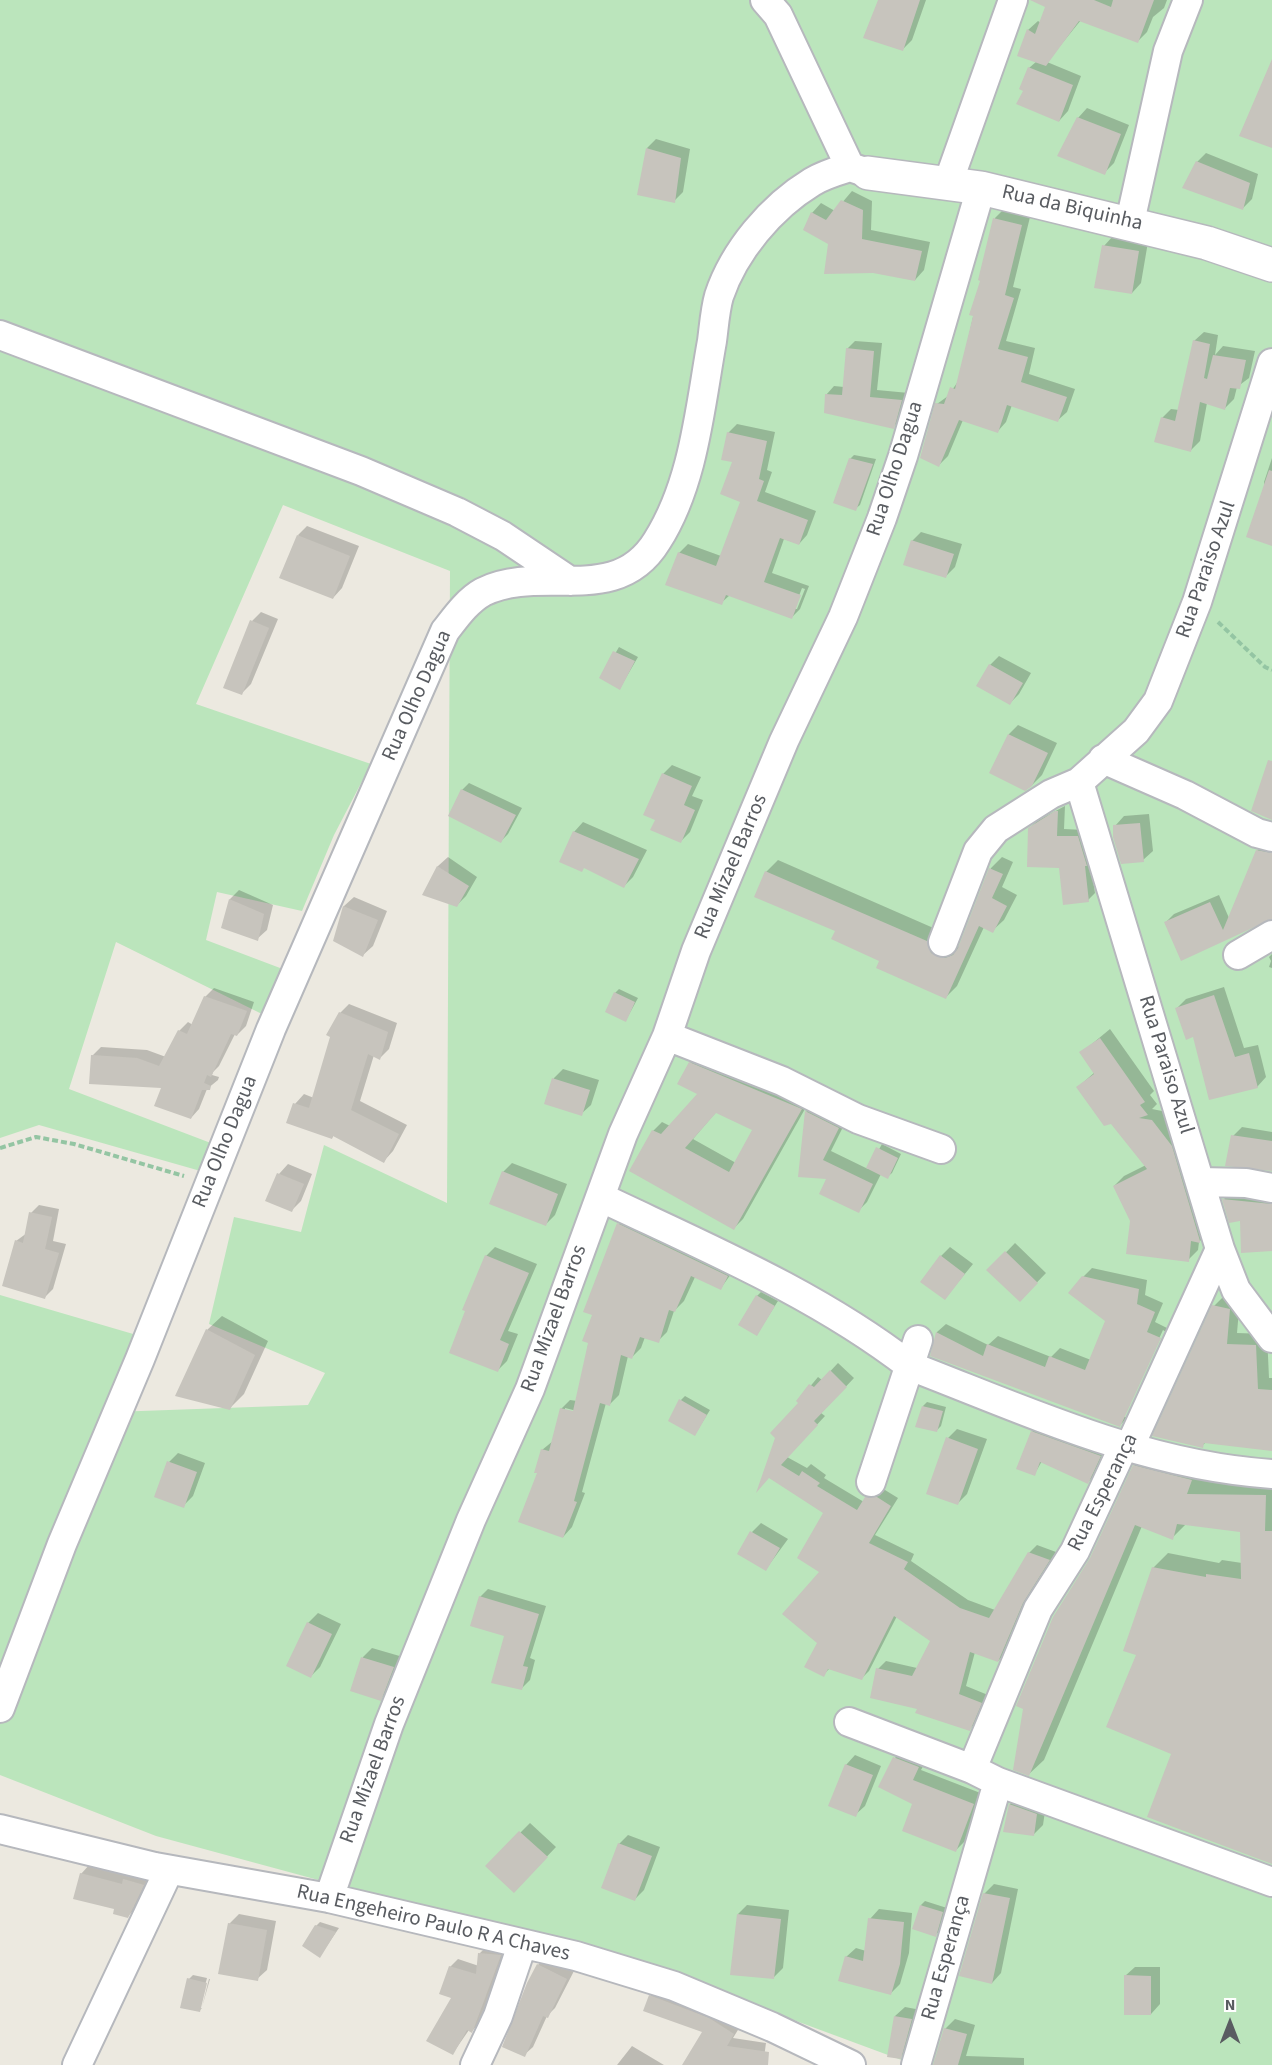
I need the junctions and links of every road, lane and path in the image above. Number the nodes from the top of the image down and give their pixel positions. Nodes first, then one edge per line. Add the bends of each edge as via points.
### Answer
1 (765, 0) edge
2 (1013, 0) edge
3 (1188, 0) edge
4 (859, 170) junction
5 (948, 183) junction
6 (981, 188) junction
7 (1130, 222) junction
8 (1272, 265) edge
9 (0, 335) edge
10 (1272, 363) edge
11 (570, 581) junction
12 (1197, 602) junction
13 (1272, 670) edge
14 (784, 741) joint
15 (1103, 759) junction
16 (1079, 782) junction
17 (1272, 837) edge
18 (1272, 935) edge
19 (943, 942) dead end
20 (1238, 955) dead end
21 (667, 1036) junction
22 (0, 1148) edge
23 (940, 1149) dead end
24 (1200, 1182) junction
25 (210, 1183) junction
26 (1272, 1188) edge
27 (600, 1197) junction
28 (1220, 1249) junction
29 (1272, 1338) edge
30 (914, 1353) junction
31 (1129, 1448) junction
32 (1272, 1474) edge
33 (871, 1482) dead end
34 (0, 1708) edge
35 (849, 1722) dead end
36 (972, 1769) junction
37 (998, 1782) junction
38 (0, 1828) edge
39 (169, 1870) junction
40 (1272, 1882) edge
41 (329, 1898) junction
42 (522, 1945) junction
43 (77, 2065) edge
44 (475, 2065) edge
45 (851, 2065) edge
46 (916, 2065) edge

1 - 4 street via 778,15
2 - 5 street
3 - 7 street via 1168,51
4 - 5 street, Rua da Biquinha
4 - 11 street via 813,181 753,235 731,267 719,298 688,467 676,507 656,543 637,565 603,580
5 - 6 street, Rua da Biquinha
6 - 7 street, Rua da Biquinha
6 - 14 street, Rua Olho Dagua via 882,518 843,617
7 - 8 street, Rua da Biquinha
9 - 11 street via 361,471 457,512 503,536
10 - 12 street, Rua Paraiso Azul
11 - 25 street, Rua Olho Dagua via 500,585 481,593 464,607 445,631 271,1029
12 - 13 path
12 - 15 street, Rua Paraiso Azul via 1158,701 1136,731
14 - 21 street, Rua Mizael Barros via 696,951
15 - 16 street, Rua Paraiso Azul
15 - 17 street
16 - 19 street, Rua Paraiso Azul via 1051,794 996,829 978,851
16 - 24 street, Rua Paraiso Azul
18 - 20 street
21 - 23 street via 782,1082 858,1119
21 - 27 street, Rua Mizael Barros
22 - 25 path via 36,1137
24 - 26 street
24 - 28 street, Rua Paraiso Azul
25 - 34 street, Rua Olho Dagua
27 - 30 street via 808,1299 888,1349
27 - 41 street, Rua Mizael Barros via 530,1389 471,1520 389,1724
28 - 29 street, Rua Paraiso Azul via 1236,1290
28 - 31 street, Rua Esperança
30 - 31 street
30 - 33 street
31 - 32 street via 1230,1471
31 - 36 street, Rua Esperança via 1121,1452 1075,1551 1038,1609
35 - 36 street
36 - 37 street
37 - 40 street
37 - 46 street, Rua Esperança
38 - 39 street, Rua Engeheiro Paulo R A Chaves
39 - 41 street, Rua Engeheiro Paulo R A Chaves
39 - 43 street
41 - 42 street, Rua Engeheiro Paulo R A Chaves
42 - 44 street via 498,2016
42 - 45 street, Rua Engeheiro Paulo R A Chaves via 576,1956 674,1986

